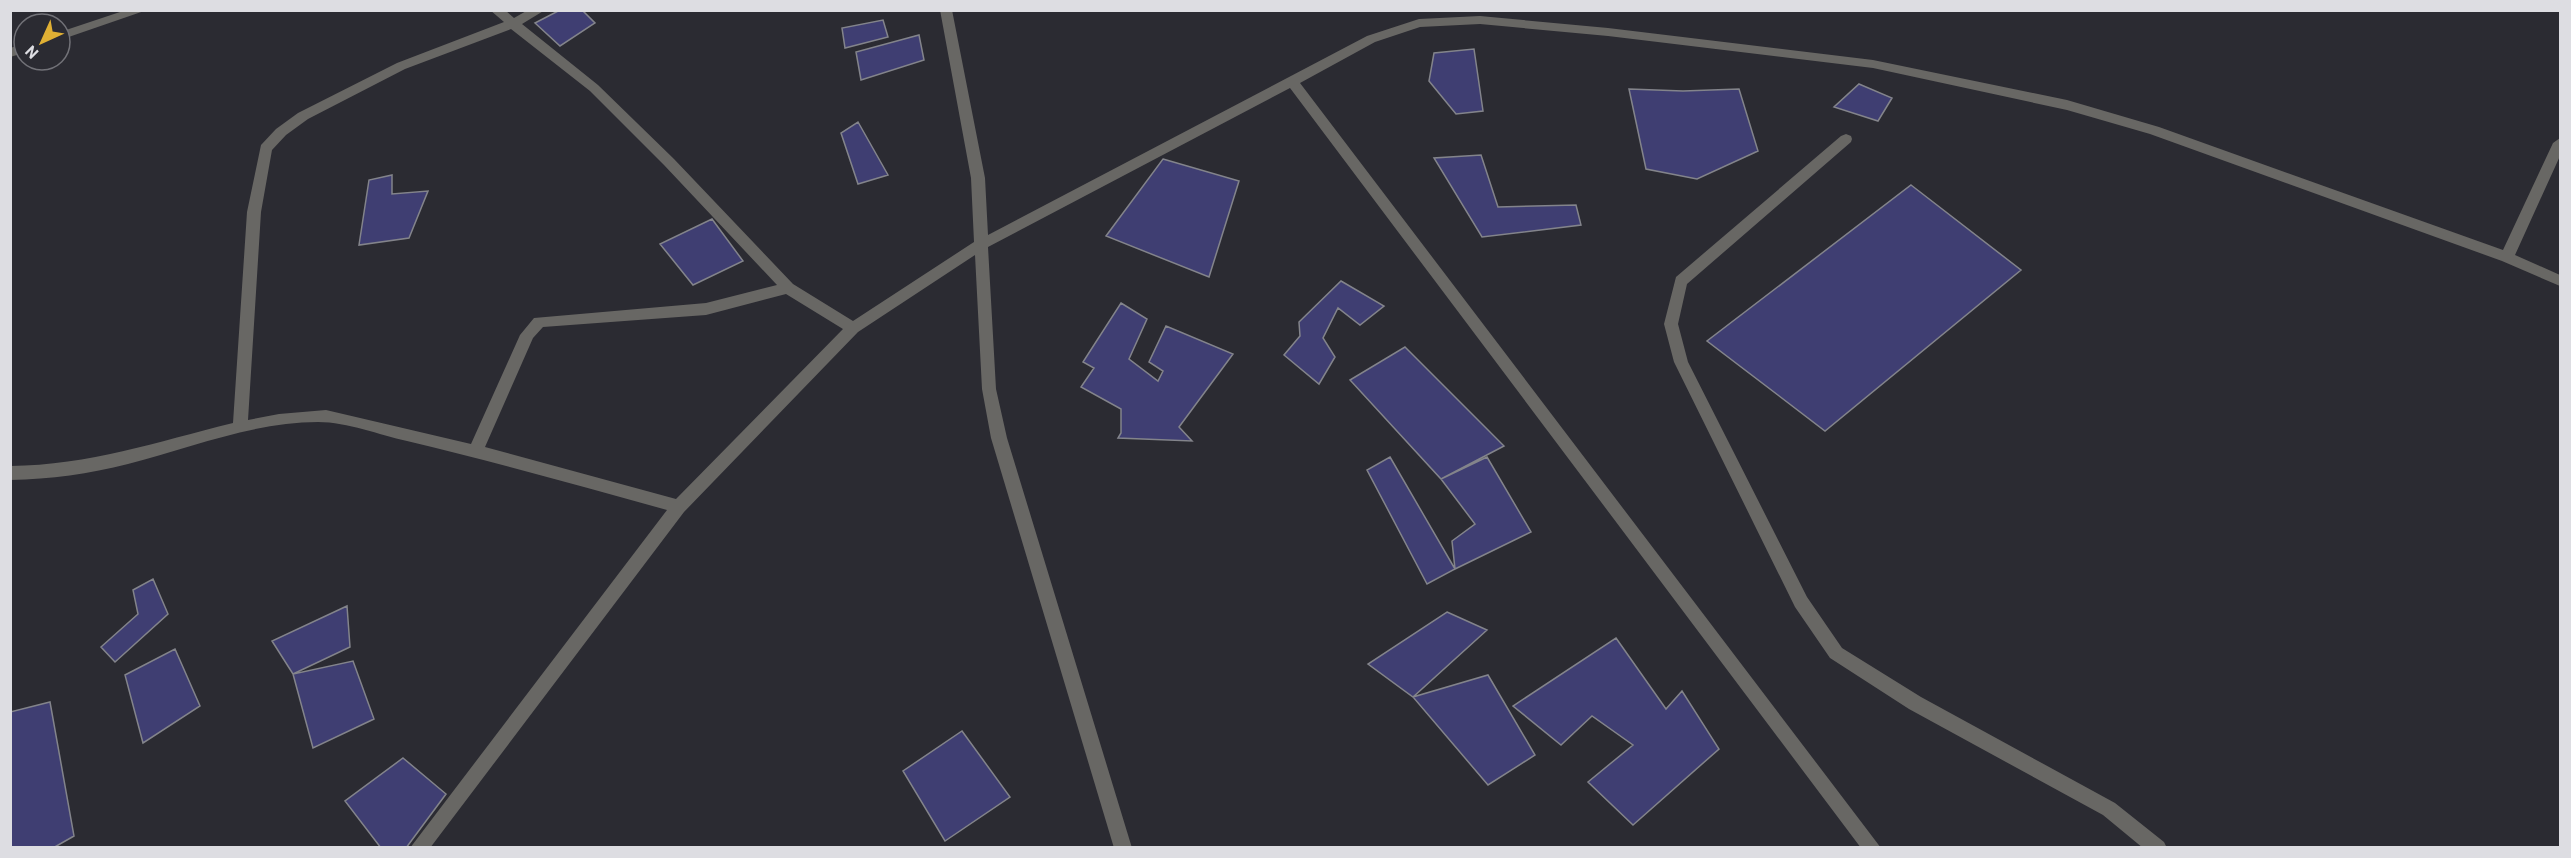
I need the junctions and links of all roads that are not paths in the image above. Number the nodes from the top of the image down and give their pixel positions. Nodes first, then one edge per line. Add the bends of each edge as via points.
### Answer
1 (141, 10) edge
2 (496, 10) edge
3 (539, 10) edge
4 (946, 10) edge
5 (514, 23) junction
6 (72, 32) edge
7 (1292, 82) junction
8 (1846, 139) dead end
9 (2560, 143) edge
10 (982, 244) junction
11 (2507, 257) junction
12 (2560, 281) edge
13 (788, 288) junction
14 (853, 328) junction
15 (240, 425) junction
16 (476, 450) junction
17 (10, 473) edge
18 (679, 507) junction
19 (419, 848) edge
20 (1123, 848) edge
21 (1872, 848) edge
22 (2158, 848) edge

1 - 6 street
2 - 5 street
3 - 5 street
4 - 10 street via 978,178
5 - 13 street via 594,88
5 - 15 street via 401,66 303,116 266,148 254,212
7 - 10 street
7 - 11 street via 1371,39 1419,23 1480,20 1873,64 2067,105 2154,130
7 - 21 street
8 - 22 street via 1681,281 1671,324 1681,362 1801,602 1836,653 1915,703 2109,810
9 - 11 street
10 - 14 street
10 - 20 street via 988,388 999,438
11 - 12 street
13 - 14 street
13 - 16 street via 706,309 538,322 527,335
14 - 18 street
15 - 16 street via 320,416
15 - 17 street via 93,467 38,474
16 - 18 street
18 - 19 street

